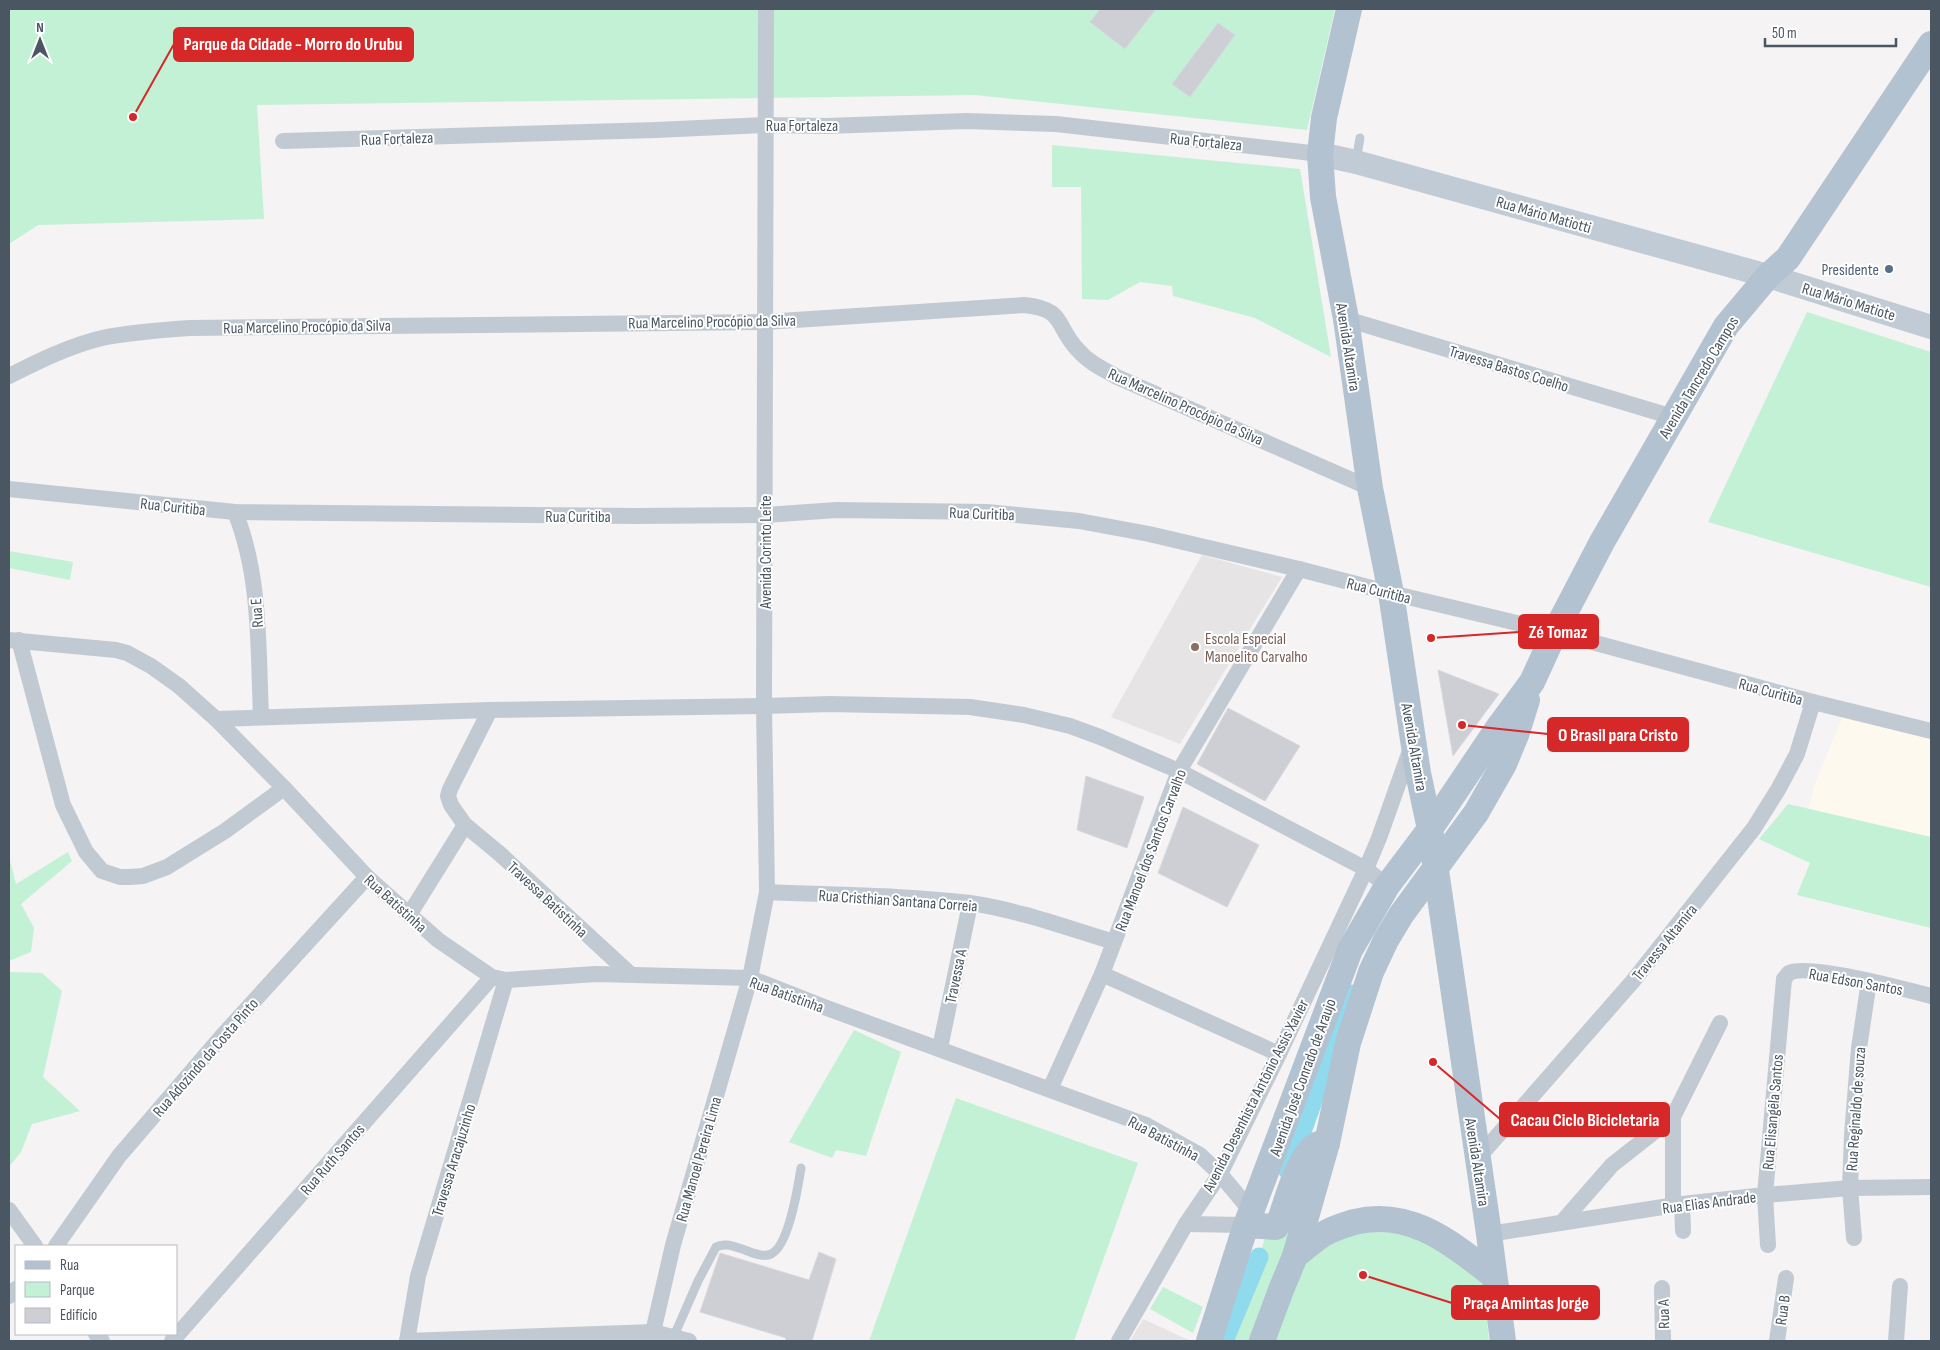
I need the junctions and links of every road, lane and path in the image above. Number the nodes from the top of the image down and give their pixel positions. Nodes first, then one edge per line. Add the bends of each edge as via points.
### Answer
1 (766, 9) edge
2 (1349, 9) edge
3 (1931, 44) edge
4 (766, 125) junction
5 (1360, 138) dead end
6 (283, 141) dead end
7 (1320, 154) junction
8 (1356, 162) junction
9 (1768, 276) junction
10 (1346, 319) junction
11 (764, 322) junction
12 (1931, 326) edge
13 (9, 376) edge
14 (1673, 417) junction
15 (1370, 488) junction
16 (9, 489) edge
17 (235, 512) junction
18 (765, 515) junction
19 (1299, 569) junction
20 (1391, 594) junction
21 (1555, 632) junction
22 (14, 640) edge
23 (1532, 682) junction
24 (1813, 702) junction
25 (764, 706) junction
26 (490, 710) junction
27 (261, 717) junction
28 (216, 719) junction
29 (1931, 731) edge
30 (1414, 740) junction
31 (1179, 771) junction
32 (284, 788) junction
33 (465, 825) junction
34 (1430, 829) junction
35 (1366, 869) junction
36 (1435, 870) junction
37 (367, 877) junction
38 (1387, 886) junction
39 (767, 892) junction
40 (970, 904) junction
41 (410, 915) junction
42 (1114, 942) junction
43 (630, 974) junction
44 (1102, 974) junction
45 (750, 978) junction
46 (499, 979) junction
47 (1784, 979) joint
48 (1869, 981) junction
49 (1931, 996) edge
50 (1720, 1023) dead end
51 (940, 1048) junction
52 (1279, 1054) junction
53 (1050, 1089) junction
54 (1673, 1117) junction
55 (1328, 1143) junction
56 (1478, 1158) junction
57 (801, 1168) dead end
58 (1220, 1174) junction
59 (1931, 1187) edge
60 (1850, 1188) junction
61 (1765, 1195) junction
62 (1677, 1205) junction
63 (9, 1210) edge
64 (1249, 1218) junction
65 (1563, 1221) junction
66 (1186, 1224) junction
67 (1683, 1231) dead end
68 (1489, 1234) junction
69 (1854, 1238) dead end
70 (34, 1245) edge
71 (57, 1245) edge
72 (1768, 1245) dead end
73 (1295, 1256) junction
74 (1494, 1276) junction
75 (1786, 1278) dead end
76 (1900, 1286) dead end
77 (1662, 1288) dead end
78 (178, 1334) edge
79 (654, 1336) edge
80 (681, 1339) edge
81 (407, 1341) edge
82 (1119, 1341) edge
83 (1209, 1341) edge
84 (1262, 1341) edge
85 (1503, 1341) edge
86 (1663, 1341) edge
87 (1777, 1341) edge
88 (1896, 1341) edge

1 - 4 street, Avenida Corinto Leite
2 - 7 main road, Avenida Altamira via 1324,118
3 - 9 main road, Avenida Tancredo Campos via 1788,258
4 - 6 street, Rua Fortaleza
4 - 7 street, Rua Fortaleza via 966,121 1056,124
4 - 11 street, Avenida Corinto Leite
5 - 8 lane
7 - 8 main road, Rua Mário Matiotti
7 - 10 main road, Avenida Altamira via 1323,197
8 - 9 main road, Rua Mário Matiotti
9 - 12 main road, Rua Mário Matiote
9 - 14 main road, Avenida Tancredo Campos via 1726,326
10 - 14 street, Travessa Bastos Coelho
10 - 15 main road, Avenida Altamira
11 - 13 street, Rua Marcelino Procópio da Silva via 191,328 102,338 51,355
11 - 15 street, Rua Marcelino Procópio da Silva via 1038,307 1057,316 1076,348 1116,377
11 - 18 street, Avenida Corinto Leite
14 - 21 main road, Avenida Tancredo Campos
15 - 20 main road, Avenida Altamira
16 - 17 street, Rua Curitiba
17 - 18 street, Rua Curitiba
17 - 27 street, Rua E via 246,542 254,589
18 - 19 street, Rua Curitiba via 837,510 1026,515 1149,534
18 - 25 street, Avenida Corinto Leite
19 - 20 street, Rua Curitiba
19 - 31 street, Rua Manoel dos Santos Carvalho
20 - 21 street, Rua Curitiba
20 - 30 main road, Avenida Altamira
21 - 23 main road, Avenida Tancredo Campos
21 - 24 street, Rua Curitiba
22 - 28 street via 98,647 126,653 179,686
22 - 32 street via 63,805 86,852 102,871 130,877 144,876 167,867 225,831
23 - 34 main road, Avenida Tancredo Campos
23 - 36 main road, Avenida Tancredo Campos via 1504,764 1476,813
24 - 29 street, Rua Curitiba
24 - 56 street, Travessa Altamira via 1797,754 1754,828 1633,981
25 - 26 street
25 - 31 street via 903,704 970,707 1024,714 1078,729
25 - 39 street, Avenida Corinto Leite
26 - 27 street
26 - 33 street, Travessa Batistinha via 448,793 450,805
27 - 28 street
28 - 32 street
30 - 34 main road, Avenida Altamira
30 - 35 street, Avenida Desenhista Antônio Assis Xavier
31 - 35 street
31 - 42 street, Rua Manoel dos Santos Carvalho
32 - 37 street, Rua Batistinha
33 - 41 street
33 - 43 street, Travessa Batistinha
34 - 36 main road, Avenida Altamira
34 - 38 main road, Avenida José Conrado de Araujo
35 - 38 street
35 - 52 street, Avenida Desenhista Antônio Assis Xavier
36 - 55 main road, Avenida José Conrado de Araujo via 1402,914 1371,972 1348,1043
36 - 56 main road, Avenida Altamira
37 - 41 street, Rua Batistinha
37 - 71 street, Rua Adozindo da Costa Pinto via 125,1148
38 - 64 main road, Avenida José Conrado de Araujo via 1350,950
39 - 40 street, Rua Cristhian Santana Correia
39 - 45 street, Avenida Corinto Leite
40 - 42 street, Rua Cristhian Santana Correia via 1010,911
40 - 51 street, Travessa A
41 - 46 street, Rua Batistinha via 438,940
42 - 44 street, Rua Manoel dos Santos Carvalho
43 - 45 street, Rua Batistinha
43 - 46 street, Rua Batistinha
44 - 52 street
44 - 53 street, Rua Manoel dos Santos Carvalho
45 - 51 street, Rua Batistinha
45 - 79 street, Rua Manoel Pereira Lima via 674,1245
46 - 78 street, Rua Ruth Santos
46 - 81 street, Travessa Aracajuzinho via 418,1276
47 - 48 street, Rua Edson Santos via 1790,973 1806,971
47 - 61 street, Rua Elisangêla Santos
48 - 49 street, Rua Edson Santos
48 - 60 street, Rua Reginaldo de souza via 1852,1135
50 - 54 street
51 - 53 street, Rua Batistinha
52 - 58 street, Avenida Desenhista Antônio Assis Xavier
53 - 58 street, Rua Batistinha via 1154,1129 1200,1155
54 - 62 street
54 - 65 street via 1612,1165
55 - 64 main road via 1313,1147 1305,1158 1276,1227
55 - 73 main road, Avenida José Conrado de Araujo
56 - 68 main road, Avenida Altamira
57 - 80 lane via 795,1206 776,1251 760,1255 725,1244 716,1247 698,1281
58 - 64 street, Rua Batistinha
58 - 66 street, Avenida Desenhista Antônio Assis Xavier
59 - 60 street, Rua Elias Andrade
60 - 61 street, Rua Elias Andrade
60 - 69 street, Rua Reginaldo de souza
61 - 62 street, Rua Elias Andrade
61 - 72 street, Rua Elisangêla Santos
62 - 65 street, Rua Elias Andrade
62 - 67 street
63 - 70 street
64 - 66 street
64 - 83 main road, Avenida José Conrado de Araujo
65 - 68 street, Rua Elias Andrade
66 - 82 street, Avenida Desenhista Antônio Assis Xavier
68 - 74 main road, Avenida Altamira
73 - 74 main road via 1323,1234 1361,1220 1382,1219 1406,1222 1427,1230
73 - 84 main road, Avenida José Conrado de Araujo
74 - 85 main road, Avenida Altamira
75 - 87 street, Rua B
76 - 88 street
77 - 86 street, Rua A
79 - 80 street
79 - 81 street

